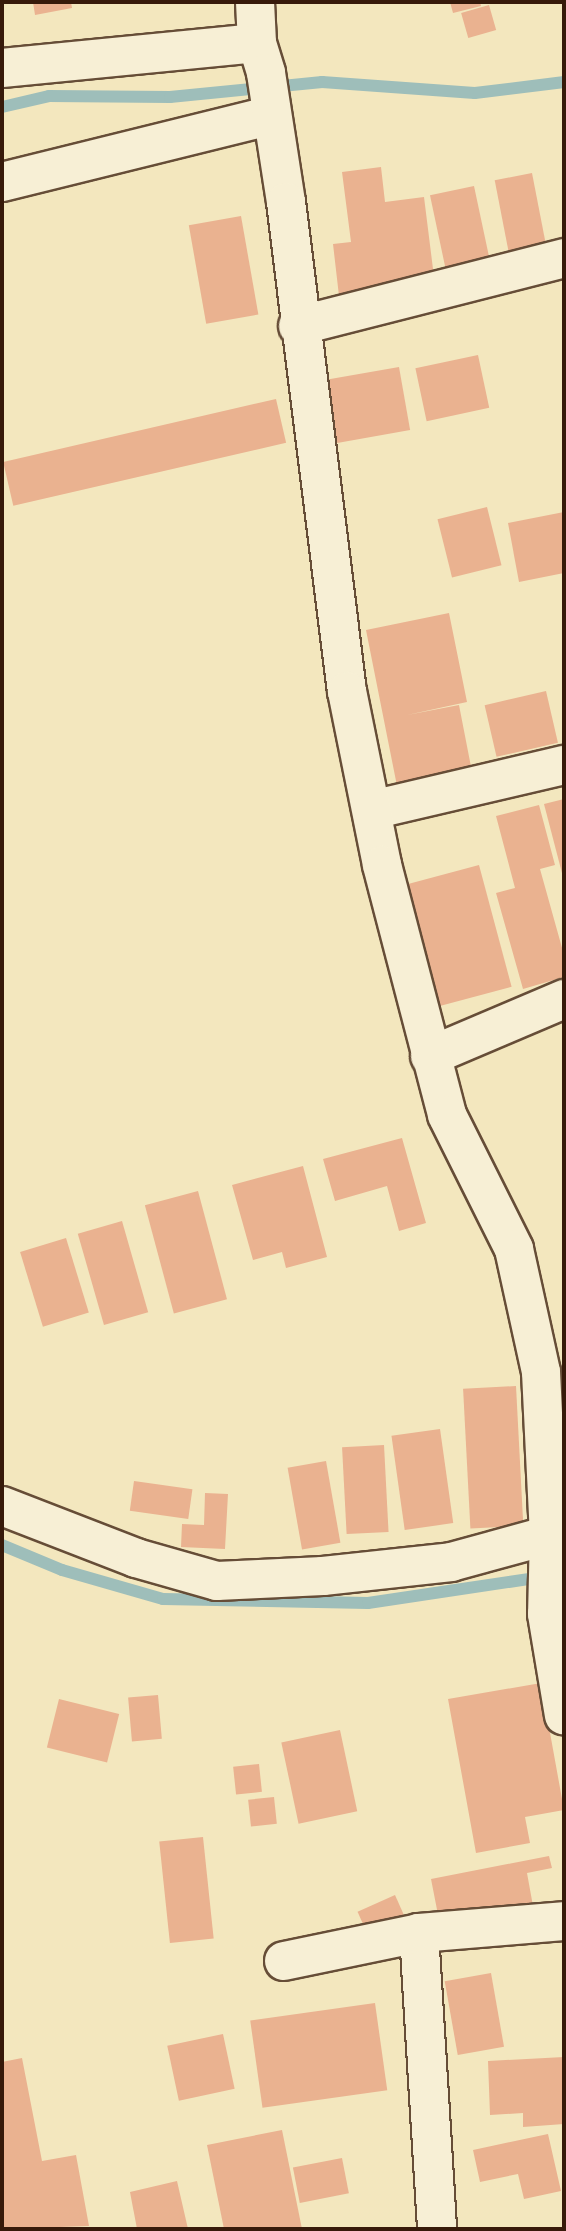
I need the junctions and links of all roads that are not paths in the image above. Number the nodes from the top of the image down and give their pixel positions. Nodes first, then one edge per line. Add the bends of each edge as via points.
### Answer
1 (255, 2) edge
2 (262, 58) junction
3 (2, 68) edge
4 (272, 115) junction
5 (2, 182) edge
6 (564, 258) edge
7 (298, 326) junction
8 (564, 765) edge
9 (372, 810) junction
10 (564, 999) edge
11 (430, 1056) junction
12 (553, 1369) edge
13 (2, 1506) edge
14 (554, 1539) edge
15 (564, 1716) edge
16 (564, 1921) edge
17 (419, 1933) junction
18 (284, 1961) dead end
19 (438, 2229) edge

1 - 2 street
2 - 3 street
2 - 4 street
4 - 5 street
4 - 7 street
6 - 7 street
7 - 9 street via 347,691
8 - 9 street
9 - 11 street
10 - 11 street
11 - 12 street via 447,1115 514,1249
12 - 14 street
13 - 14 street via 136,1558 216,1581 323,1576 451,1562
14 - 15 street via 547,1614
16 - 17 street
17 - 18 street
17 - 19 street

